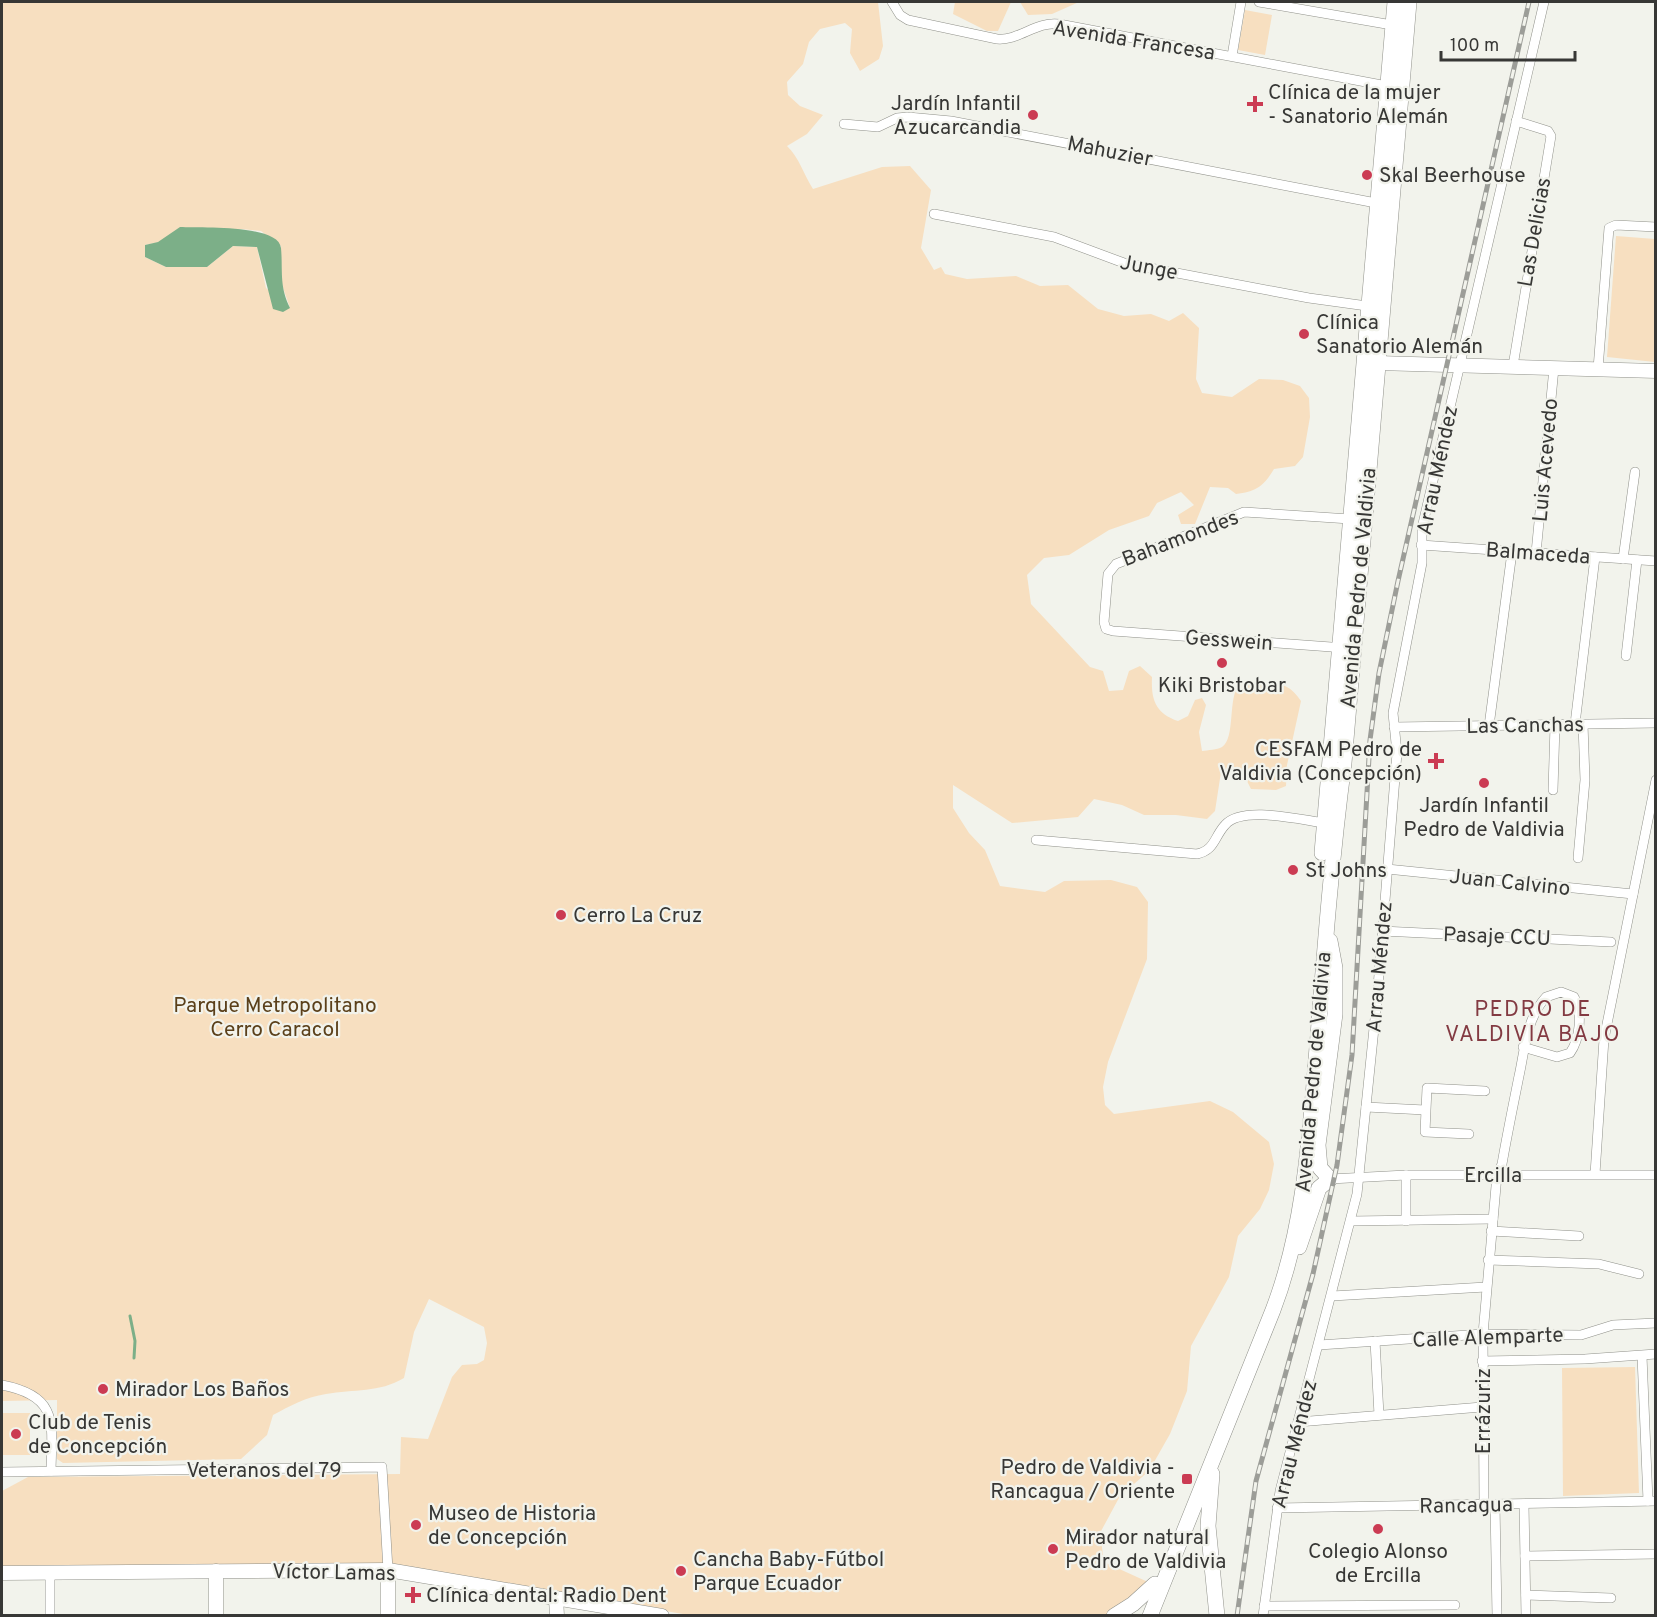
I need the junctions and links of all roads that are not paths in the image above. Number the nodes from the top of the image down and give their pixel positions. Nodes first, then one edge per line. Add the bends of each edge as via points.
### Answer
1 (892, 2) edge
2 (1241, 2) edge
3 (1259, 2) edge
4 (1395, 2) edge
5 (1409, 2) edge
6 (1544, 2) edge
7 (1392, 25) junction
8 (1232, 56) junction
9 (1402, 76) junction
10 (1387, 86) junction
11 (1400, 100) junction
12 (1516, 121) junction
13 (844, 124) dead end
14 (1376, 203) junction
15 (934, 214) dead end
16 (1390, 215) junction
17 (1656, 227) edge
18 (1383, 300) junction
19 (1367, 306) junction
20 (1364, 349) junction
21 (1377, 363) junction
22 (1461, 365) junction
23 (1513, 366) junction
24 (1554, 368) junction
25 (1598, 369) junction
26 (1362, 371) junction
27 (1656, 371) edge
28 (1635, 472) dead end
29 (1350, 519) junction
30 (1421, 545) junction
31 (1512, 552) junction
32 (1536, 553) junction
33 (1595, 557) junction
34 (1623, 559) junction
35 (1637, 560) junction
36 (1656, 561) edge
37 (1106, 628) joint
38 (1346, 648) junction
39 (1626, 656) dead end
40 (1656, 723) edge
41 (1579, 724) junction
42 (1555, 725) junction
43 (1489, 726) junction
44 (1394, 727) junction
45 (1656, 780) edge
46 (1553, 790) dead end
47 (1325, 823) junction
48 (1035, 840) dead end
49 (1578, 858) dead end
50 (1387, 869) junction
51 (1633, 894) junction
52 (1326, 924) junction
53 (1382, 931) junction
54 (1611, 942) dead end
55 (1317, 980) junction
56 (1336, 995) junction
57 (1333, 1031) junction
58 (1523, 1047) junction
59 (1313, 1090) junction
60 (1485, 1091) dead end
61 (1366, 1107) junction
62 (1425, 1110) junction
63 (1469, 1134) dead end
64 (1497, 1174) junction
65 (1595, 1174) junction
66 (1406, 1175) junction
67 (1656, 1175) edge
68 (1358, 1177) junction
69 (1330, 1179) junction
70 (1492, 1219) junction
71 (1351, 1221) junction
72 (1406, 1221) junction
73 (1491, 1231) junction
74 (1579, 1236) dead end
75 (1488, 1260) junction
76 (1288, 1268) junction
77 (1639, 1274) dead end
78 (1486, 1287) junction
79 (1332, 1296) junction
80 (1656, 1323) edge
81 (1483, 1334) junction
82 (1375, 1341) junction
83 (1319, 1345) junction
84 (1656, 1354) edge
85 (1642, 1356) junction
86 (1482, 1361) junction
87 (2, 1385) edge
88 (1644, 1394) junction
89 (1656, 1394) edge
90 (1482, 1407) junction
91 (1379, 1415) junction
92 (1298, 1422) junction
93 (1217, 1453) junction
94 (51, 1471) junction
95 (2, 1472) edge
96 (1652, 1501) edge
97 (1484, 1504) junction
98 (1495, 1504) junction
99 (1524, 1504) junction
100 (1277, 1508) junction
101 (1656, 1554) edge
102 (1525, 1556) junction
103 (388, 1570) junction
104 (216, 1571) junction
105 (50, 1572) junction
106 (2, 1573) edge
107 (1160, 1582) junction
108 (1526, 1595) junction
109 (556, 1598) junction
110 (1611, 1598) dead end
111 (1455, 1605) dead end
112 (1264, 1611) edge
113 (50, 1616) edge
114 (216, 1616) edge
115 (388, 1616) edge
116 (556, 1616) edge
117 (662, 1616) edge
118 (1114, 1616) edge
119 (1142, 1616) edge
120 (1150, 1616) edge
121 (1217, 1616) edge
122 (1497, 1616) edge
123 (1526, 1616) edge

1 - 8 street, Avenida Francesa via 908,20 997,39 1054,23
2 - 8 street
3 - 7 street
4 - 7 main road, Avenida Pedro de Valdivia
5 - 9 main road, Avenida Pedro de Valdivia
6 - 12 street, Arrau Méndez
7 - 10 main road, Avenida Pedro de Valdivia
8 - 10 street, Avenida Francesa
9 - 10 main road
9 - 11 main road, Avenida Pedro de Valdivia
10 - 11 main road
10 - 14 main road, Avenida Pedro de Valdivia
11 - 16 main road, Avenida Pedro de Valdivia
12 - 22 street, Arrau Méndez
12 - 23 street, Las Delicias via 1548,131 1551,136
13 - 14 street, Mahuzier via 878,127 908,117 951,121
14 - 16 main road
14 - 19 main road, Avenida Pedro de Valdivia
15 - 19 street, Junge via 1054,237 1124,263
16 - 18 main road, Avenida Pedro de Valdivia
17 - 25 street via 1610,228
18 - 19 main road
18 - 21 main road, Avenida Pedro de Valdivia
19 - 20 main road, Avenida Pedro de Valdivia
20 - 21 main road
20 - 26 main road, Avenida Pedro de Valdivia
21 - 22 main road
21 - 26 main road
21 - 38 main road, Avenida Pedro de Valdivia
22 - 23 main road
22 - 30 street, Arrau Méndez
23 - 24 main road
24 - 25 main road
24 - 32 street, Luis Acevedo
25 - 27 main road
26 - 29 main road, Avenida Pedro de Valdivia
28 - 34 street
29 - 37 street, Bahamondes via 1244,512 1116,564 1108,574
29 - 38 main road, Avenida Pedro de Valdivia
30 - 31 street, Balmaceda
30 - 44 street, Arrau Méndez via 1422,563 1393,713
31 - 32 street, Balmaceda
31 - 43 street
32 - 33 street, Balmaceda
33 - 34 street, Balmaceda
33 - 41 street
34 - 35 street, Balmaceda
35 - 36 street, Balmaceda
35 - 39 street
37 - 38 street, Gesswein
38 - 47 main road, Avenida Pedro de Valdivia
38 - 52 main road, Avenida Pedro de Valdivia
40 - 41 street, Las Canchas
41 - 42 street, Las Canchas
41 - 49 street via 1585,780
42 - 43 street, Las Canchas
42 - 46 street
43 - 44 street, Las Canchas
44 - 50 street, Arrau Méndez via 1397,748
45 - 51 street
47 - 48 street via 1240,815 1225,825 1211,847 1197,854
47 - 55 main road, Avenida Pedro de Valdivia
50 - 51 street, Juan Calvino
50 - 53 street, Arrau Méndez
51 - 65 street via 1604,1039
52 - 55 main road, Avenida Pedro de Valdivia
52 - 56 main road
53 - 54 street, Pasaje CCU
53 - 61 street, Arrau Méndez
55 - 56 main road
55 - 59 main road, Avenida Pedro de Valdivia
55 - 107 main road, Avenida Pedro de Valdivia via 1283,1251
56 - 57 main road
57 - 59 main road
57 - 69 main road via 1318,1136 1320,1168
58 - 58 street, Errázuriz via 1546,997 1561,992 1574,997 1579,1019 1575,1046 1570,1053 1557,1057
58 - 64 street, Errázuriz
59 - 76 main road, Avenida Pedro de Valdivia via 1298,1223
60 - 62 street via 1427,1088
61 - 62 street
61 - 68 street, Arrau Méndez
62 - 63 street via 1425,1132
64 - 65 street, Ercilla
64 - 66 street, Ercilla
64 - 70 street, Errázuriz
65 - 67 street, Ercilla
66 - 68 street, Ercilla
66 - 72 street
68 - 69 street, Ercilla
68 - 71 street, Arrau Méndez
69 - 76 main road via 1319,1188 1306,1231
70 - 72 street
70 - 73 street, Errázuriz
71 - 72 street
71 - 79 street, Arrau Méndez
73 - 74 street
73 - 75 street, Errázuriz
75 - 77 street via 1599,1264
75 - 78 street, Errázuriz
76 - 93 main road, Avenida Pedro de Valdivia
78 - 79 street
78 - 81 street, Errázuriz
79 - 83 street, Arrau Méndez
80 - 81 street, Calle Alemparte via 1613,1325 1581,1335
81 - 82 street, Calle Alemparte
81 - 86 street, Errázuriz
82 - 83 street, Calle Alemparte
82 - 91 street
83 - 92 street, Arrau Méndez
84 - 85 street
85 - 86 street
85 - 88 street
86 - 90 street, Errázuriz
87 - 94 street via 25,1392 51,1415
88 - 89 street
88 - 96 street
90 - 91 street
90 - 97 street, Errázuriz
91 - 92 street
92 - 100 street, Arrau Méndez
93 - 107 main road, Avenida Pedro de Valdivia
93 - 121 main road via 1208,1526
94 - 95 street, Veteranos del 79
94 - 103 street, Veteranos del 79 via 382,1467
96 - 99 street, Rancagua
97 - 98 street, Rancagua
97 - 100 street, Rancagua
98 - 99 street, Rancagua
98 - 122 street
99 - 102 street
100 - 112 street, Arrau Méndez
101 - 102 street
102 - 108 street
103 - 104 main road, Víctor Lamas
103 - 109 main road, Víctor Lamas
103 - 115 main road
104 - 105 main road, Víctor Lamas
104 - 114 main road
105 - 106 main road, Víctor Lamas
105 - 113 street
107 - 118 main road
107 - 119 main road
107 - 120 main road
108 - 110 street
108 - 123 street
109 - 116 main road
109 - 117 main road, Víctor Lamas
111 - 112 street

